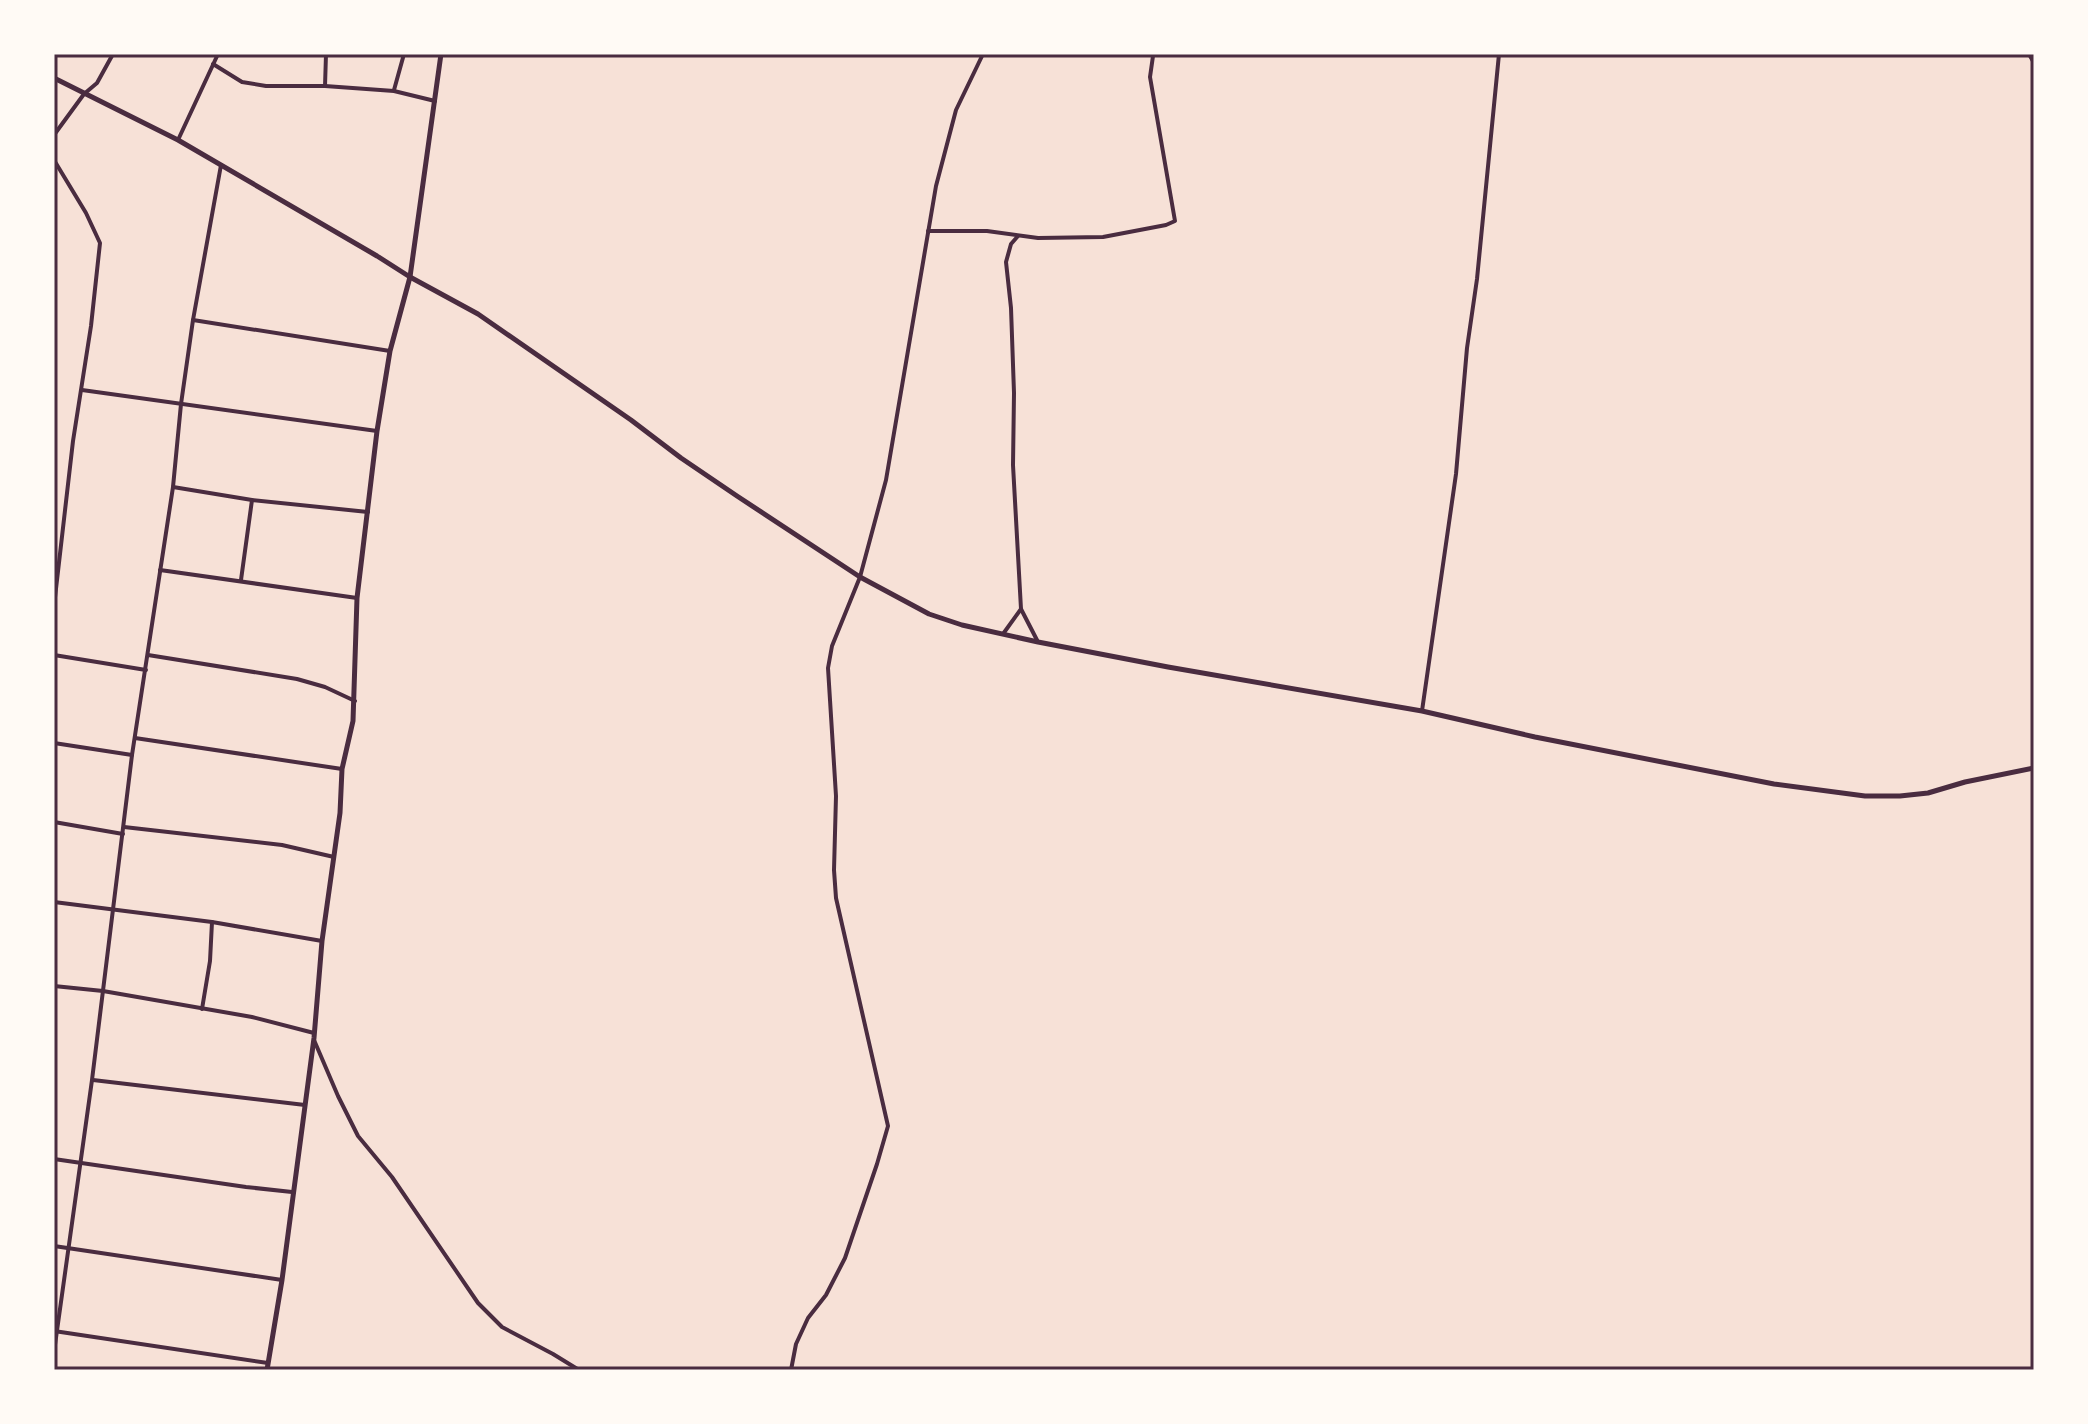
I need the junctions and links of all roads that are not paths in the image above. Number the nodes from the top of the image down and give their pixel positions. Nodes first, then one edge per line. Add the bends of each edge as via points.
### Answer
1 (113, 54) edge
2 (218, 54) edge
3 (326, 54) edge
4 (404, 54) edge
5 (441, 54) edge
6 (983, 54) edge
7 (1499, 54) edge
8 (2029, 54) edge
9 (1153, 56) edge
10 (2034, 63) edge
11 (213, 64) junction
12 (54, 78) edge
13 (325, 86) junction
14 (394, 91) junction
15 (84, 94) junction
16 (435, 101) junction
17 (54, 135) edge
18 (178, 140) junction
19 (54, 160) edge
20 (221, 165) junction
21 (928, 231) junction
22 (1018, 236) junction
23 (410, 277) junction
24 (193, 320) junction
25 (390, 351) junction
26 (81, 390) junction
27 (181, 404) junction
28 (377, 431) junction
29 (173, 487) junction
30 (252, 500) junction
31 (368, 512) junction
32 (160, 570) junction
33 (860, 577) junction
34 (241, 580) junction
35 (357, 598) junction
36 (54, 606) edge
37 (1021, 609) junction
38 (1003, 634) junction
39 (1038, 642) junction
40 (54, 655) edge
41 (148, 655) junction
42 (146, 670) junction
43 (355, 701) junction
44 (1422, 711) junction
45 (135, 738) junction
46 (54, 743) edge
47 (132, 755) junction
48 (2034, 768) edge
49 (342, 769) junction
50 (54, 822) edge
51 (124, 827) junction
52 (123, 834) junction
53 (334, 857) junction
54 (54, 902) edge
55 (114, 910) junction
56 (212, 922) junction
57 (322, 941) junction
58 (54, 986) edge
59 (103, 991) junction
60 (202, 1009) junction
61 (314, 1036) junction
62 (92, 1080) junction
63 (305, 1105) junction
64 (54, 1159) edge
65 (80, 1162) junction
66 (292, 1192) junction
67 (54, 1246) edge
68 (68, 1248) junction
69 (282, 1280) junction
70 (55, 1332) edge
71 (54, 1352) edge
72 (268, 1366) edge
73 (579, 1370) edge
74 (791, 1370) edge

1 - 15 street via 97,83
2 - 11 street
3 - 13 street
4 - 14 street
5 - 16 street
6 - 21 street via 956,110
7 - 44 street via 1456,474
8 - 10 street
9 - 22 street via 1150,77 1175,221 1103,237
11 - 13 street via 242,82
11 - 18 street
12 - 15 street
13 - 14 street
14 - 16 street
15 - 17 street
15 - 18 street
16 - 23 street
18 - 20 street
19 - 26 street via 100,243
20 - 23 street
20 - 24 street
21 - 22 street
21 - 33 street via 886,480
22 - 37 street via 1006,262
23 - 25 street
23 - 33 street via 478,314
24 - 25 street
24 - 27 street
25 - 28 street
26 - 27 street
26 - 36 street
27 - 28 street
27 - 29 street
28 - 31 street
29 - 30 street
29 - 32 street
30 - 31 street
30 - 34 street
31 - 35 street
32 - 34 street
32 - 41 street
33 - 38 street via 929,614
33 - 74 street via 828,668 836,796 834,870 839,916 888,1126 845,1258 808,1318
34 - 35 street
35 - 43 street
37 - 38 street
37 - 39 street
38 - 39 street
39 - 44 street
40 - 42 street
41 - 42 street
41 - 43 street via 297,679
42 - 45 street
43 - 49 street
44 - 48 street via 1759,782 1865,796 1928,793
45 - 47 street
45 - 49 street
46 - 47 street
47 - 51 street
49 - 53 street
50 - 52 street
51 - 52 street
51 - 53 street via 282,845
52 - 55 street
53 - 57 street
54 - 55 street
55 - 56 street
55 - 59 street
56 - 57 street
56 - 60 street
57 - 61 street
58 - 59 street
59 - 60 street
59 - 62 street
60 - 61 street
61 - 63 street
61 - 73 street via 358,1136 478,1303 502,1327
62 - 63 street
62 - 65 street
63 - 66 street
64 - 65 street
65 - 66 street
65 - 68 street
66 - 69 street
67 - 68 street
68 - 69 street
68 - 70 street
69 - 72 street
70 - 71 street
70 - 72 street

